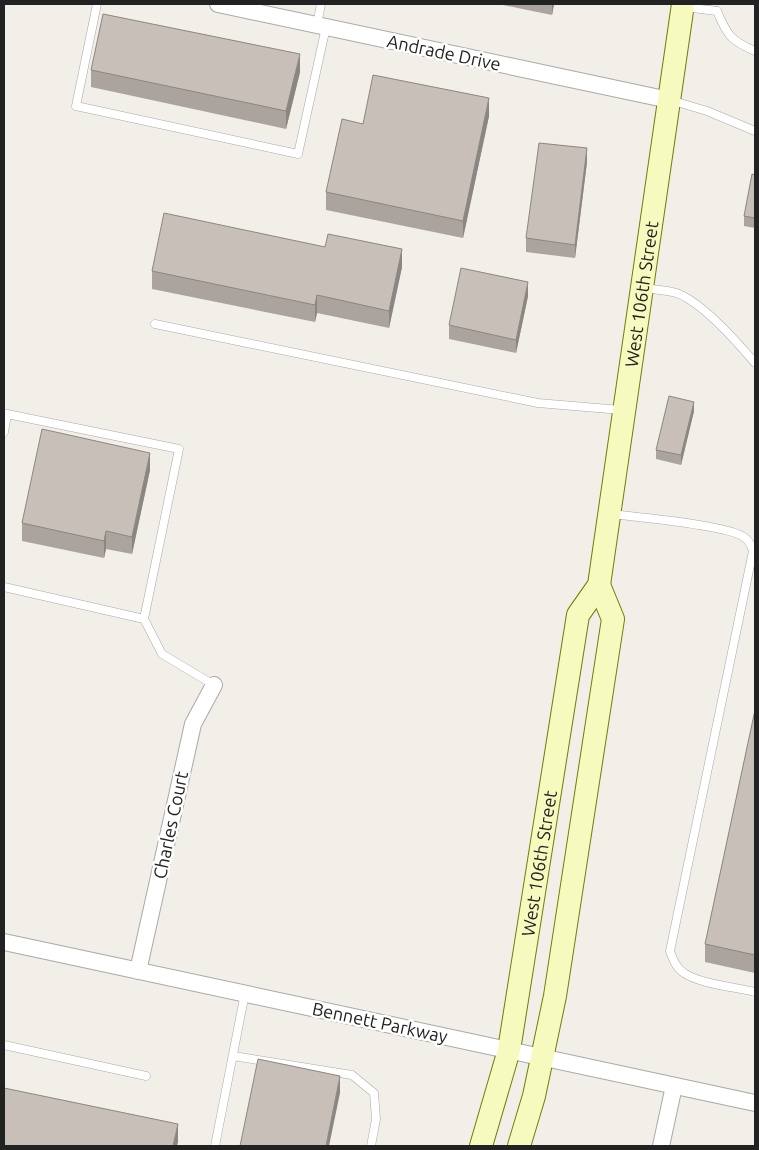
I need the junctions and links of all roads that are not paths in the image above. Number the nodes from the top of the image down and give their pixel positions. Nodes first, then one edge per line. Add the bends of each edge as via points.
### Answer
1 (97, 4) edge
2 (218, 4) edge
3 (321, 4) edge
4 (683, 5) edge
5 (719, 7) edge
6 (321, 26) junction
7 (755, 50) edge
8 (669, 100) junction
9 (755, 131) edge
10 (643, 288) junction
11 (155, 324) dead end
12 (755, 363) edge
13 (626, 411) junction
14 (4, 432) edge
15 (610, 514) junction
16 (599, 585) junction
17 (4, 587) edge
18 (144, 619) junction
19 (214, 685) joint
20 (4, 942) edge
21 (138, 971) junction
22 (755, 992) edge
23 (245, 994) junction
24 (4, 1045) edge
25 (509, 1050) junction
26 (233, 1056) junction
27 (543, 1057) junction
28 (146, 1076) dead end
29 (674, 1086) junction
30 (755, 1103) edge
31 (215, 1146) edge
32 (371, 1146) edge
33 (481, 1146) edge
34 (519, 1146) edge
35 (661, 1146) edge

1 - 6 lane via 76,106 298,154
2 - 6 street, Andrade Drive
3 - 6 lane
4 - 5 lane
4 - 8 street, West 106th Street
5 - 7 lane via 723,27 736,43
6 - 8 street, Andrade Drive
8 - 9 lane via 707,111
8 - 10 street, West 106th Street
10 - 12 lane via 676,293 691,300
10 - 13 street, West 106th Street
11 - 13 lane via 538,403
13 - 15 street, West 106th Street
14 - 18 lane via 8,414 179,448
15 - 16 street, West 106th Street
15 - 22 lane via 668,520 739,534 750,543 753,551 670,951 684,974
16 - 25 street, West 106th Street via 578,615
16 - 27 street, West 106th Street via 613,619
17 - 18 lane
18 - 19 lane via 162,654
19 - 21 street, Charles Court via 193,724
20 - 21 street, Bennett Parkway
21 - 23 street, Bennett Parkway
23 - 25 street, Bennett Parkway
23 - 26 lane
24 - 28 lane
25 - 27 street, Bennett Parkway
25 - 33 street, West 106th Street
26 - 31 lane
26 - 32 lane via 352,1075 374,1093 376,1119
27 - 29 street, Bennett Parkway
27 - 34 street, West 106th Street
29 - 30 street, Bennett Parkway
29 - 35 street

